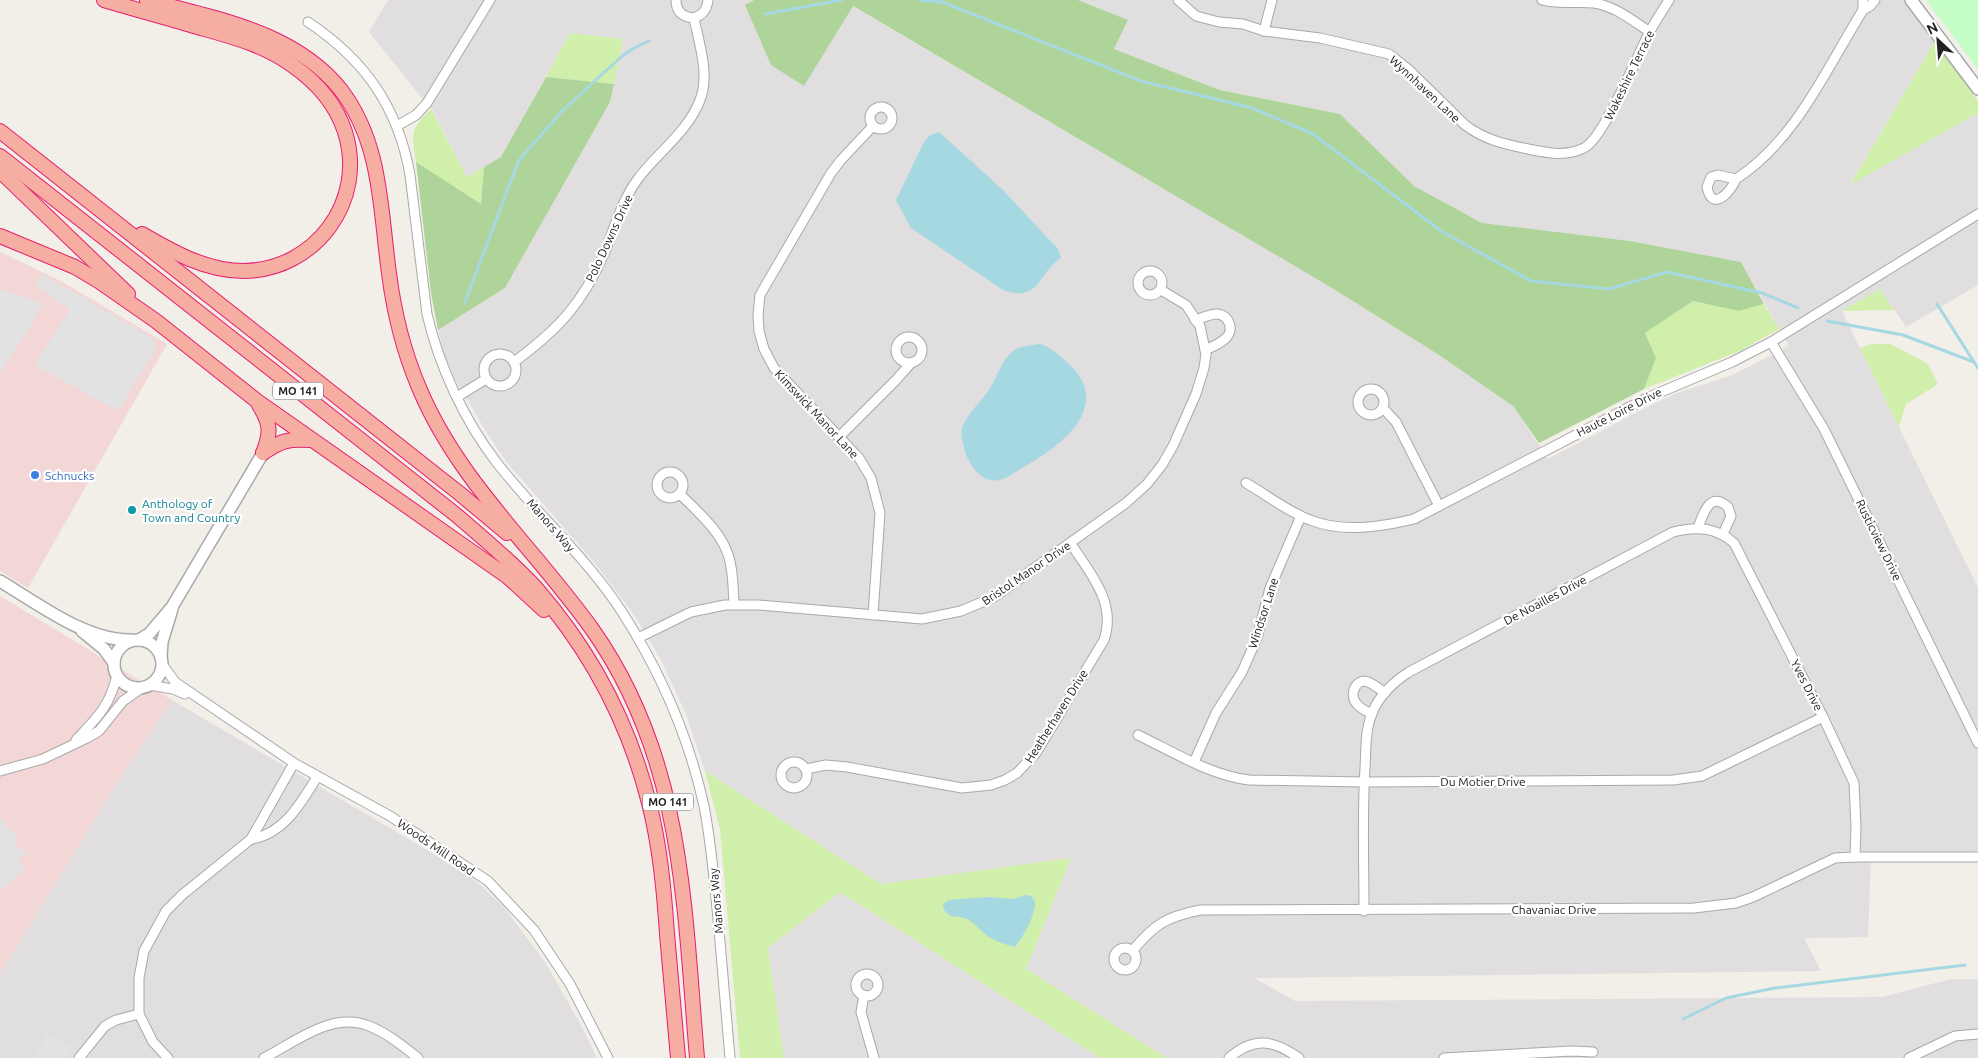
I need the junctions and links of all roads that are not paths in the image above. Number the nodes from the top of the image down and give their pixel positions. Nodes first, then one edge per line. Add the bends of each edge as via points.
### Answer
1 (104, 0) edge
2 (147, 0) edge
3 (490, 0) edge
4 (676, 0) edge
5 (708, 0) edge
6 (1178, 0) edge
7 (1272, 0) edge
8 (1542, 0) edge
9 (1669, 0) edge
10 (1863, 0) edge
11 (1875, 0) edge
12 (1911, 0) edge
13 (1864, 10) junction
14 (694, 18) junction
15 (308, 22) dead end
16 (1264, 31) junction
17 (1650, 32) junction
18 (1978, 89) edge
19 (397, 126) junction
20 (873, 126) dead end
21 (0, 131) edge
22 (1586, 148) joint
23 (0, 156) edge
24 (0, 172) edge
25 (1736, 179) dead end
26 (98, 208) junction
27 (1978, 214) edge
28 (0, 236) edge
29 (1161, 290) dead end
30 (1195, 320) junction
31 (156, 321) junction
32 (1772, 342) junction
33 (1205, 350) junction
34 (514, 362) junction
35 (910, 363) dead end
36 (486, 379) junction
37 (457, 397) junction
38 (257, 401) junction
39 (1383, 408) dead end
40 (839, 437) junction
41 (312, 440) junction
42 (263, 454) junction
43 (1246, 483) dead end
44 (679, 494) dead end
45 (1439, 506) junction
46 (1301, 516) junction
47 (1698, 528) junction
48 (1718, 532) junction
49 (1071, 544) junction
50 (550, 576) junction
51 (0, 581) edge
52 (734, 604) junction
53 (172, 607) junction
54 (873, 616) junction
55 (77, 627) junction
56 (638, 638) junction
57 (136, 640) junction
58 (579, 644) junction
59 (162, 661) junction
60 (114, 663) junction
61 (117, 675) junction
62 (146, 686) junction
63 (1385, 693) junction
64 (201, 701) junction
65 (1372, 714) junction
66 (1823, 717) junction
67 (1138, 735) dead end
68 (1978, 743) edge
69 (72, 744) junction
70 (1194, 762) junction
71 (294, 763) junction
72 (806, 769) dead end
73 (0, 770) edge
74 (317, 777) junction
75 (1364, 782) junction
76 (251, 839) junction
77 (1855, 857) junction
78 (1978, 857) edge
79 (1364, 910) junction
80 (1133, 950) dead end
81 (864, 995) dead end
82 (139, 1014) junction
83 (1978, 1034) edge
84 (1593, 1052) dead end
85 (79, 1058) edge
86 (168, 1058) edge
87 (264, 1058) edge
88 (418, 1058) edge
89 (608, 1058) edge
90 (678, 1058) edge
91 (696, 1058) edge
92 (730, 1058) edge
93 (874, 1058) edge
94 (1229, 1058) edge
95 (1299, 1058) edge
96 (1444, 1058) edge
97 (1910, 1058) edge

1 - 26 highway via 240,39 293,65 323,92 337,112 348,145 350,172 340,210 317,242 301,255 263,269 243,271 204,265 164,247
2 - 50 highway via 241,26 287,45 326,74 349,102 364,129 378,173 393,303 400,334 421,392 458,460
3 - 19 street via 427,103 416,115
4 - 14 street via 681,14
5 - 14 street via 704,12
6 - 16 street, Wynnhaven Lane via 1196,16
7 - 16 street
8 - 17 street via 1594,3 1616,10
9 - 17 street, Wakeshire Terrace
10 - 13 street
11 - 13 street
12 - 18 street
13 - 25 street via 1800,116 1750,170
14 - 34 street, Polo Downs Drive via 704,79 701,99 690,121 633,187 599,264 579,300 548,336
15 - 19 street, Manors Way via 360,66 376,86
16 - 22 street, Wynnhaven Lane via 1320,38 1389,54 1465,125 1496,142 1553,154
17 - 22 street, Wakeshire Terrace via 1600,132
19 - 37 street, Manors Way via 410,175 427,314
20 - 40 street, Kimswick Manor Lane via 831,173 760,295 759,331 774,368
21 - 26 highway, MO 141
23 - 58 highway, MO 141 via 483,538 535,587
24 - 31 highway
26 - 50 highway, MO 141 via 459,493 516,541
27 - 32 street, Haute Loire Drive
28 - 31 highway via 75,267
29 - 30 street, Bristol Manor Drive via 1186,305
30 - 33 street, Bristol Manor Drive via 1202,332
30 - 33 street via 1216,314 1229,322 1228,337
31 - 38 highway
32 - 45 street, Haute Loire Drive via 1649,397
32 - 68 street, Rusticview Drive via 1824,429
33 - 49 street, Bristol Manor Drive via 1204,368 1196,394 1162,465 1126,503
34 - 36 street via 515,374 509,383 500,386
34 - 36 street via 505,355 493,355 485,364
35 - 40 street
36 - 37 street
37 - 56 street, Manors Way via 495,460 603,585
38 - 41 highway
38 - 42 highway via 269,428
39 - 45 street via 1396,422
40 - 54 street, Kimswick Manor Lane via 859,458 871,478 880,513
41 - 42 highway via 282,441
41 - 58 highway via 508,577
42 - 53 street
43 - 46 street, Haute Loire Drive
44 - 52 street via 715,529 726,546
45 - 46 street, Haute Loire Drive via 1414,519 1374,527 1336,528
46 - 70 street, Windsor Lane via 1270,588 1257,638 1242,672 1216,713
47 - 48 street, De Noailles Drive
47 - 48 street via 1706,507 1719,502 1728,507 1731,516
47 - 63 street, De Noailles Drive via 1673,532 1409,672
48 - 66 street, Yves Drive via 1734,543
49 - 54 street, Bristol Manor Drive via 994,597 973,607 922,619
49 - 72 street, Heatherhaven Drive via 1100,588 1107,607 1108,628 1104,640 1036,753 1017,773 991,786 962,788 847,767 826,765
50 - 91 highway, MO 141 via 589,625 613,662 656,760 680,864
51 - 55 street
52 - 54 street, Bristol Manor Drive
52 - 56 street, Bristol Manor Drive via 691,612
53 - 57 street via 149,634
53 - 59 street via 162,642
55 - 57 street via 110,639
55 - 60 street via 104,649
56 - 92 street, Manors Way via 669,696 704,808 713,864
57 - 59 street via 151,643
57 - 60 street via 122,646
58 - 90 highway, MO 141 via 614,704 650,805 662,875
59 - 62 street via 158,676
59 - 64 street, Woods Mill Road via 176,682
60 - 61 street
61 - 62 street via 131,686
61 - 69 street via 109,702
62 - 64 street, Woods Mill Road via 173,689
62 - 69 street via 123,700 99,731
63 - 65 street, De Noailles Drive
63 - 65 street via 1368,682 1359,683 1354,688 1357,705
64 - 71 street, Woods Mill Road
65 - 75 street, De Noailles Drive via 1366,731
66 - 75 street, Du Motier Drive via 1714,771 1691,778
66 - 77 street, Yves Drive via 1854,782
67 - 70 street, Du Motier Drive
69 - 73 street via 43,759
70 - 75 street, Du Motier Drive via 1249,780
71 - 74 street, Woods Mill Road
71 - 76 street
74 - 76 street via 288,819 261,838
74 - 89 street, Woods Mill Road via 390,816 493,886 534,930 565,976
75 - 79 street, De Noailles Drive
76 - 82 street via 182,894 163,917 144,950 139,978
77 - 78 street, Chavaniac Drive
77 - 79 street, Chavaniac Drive via 1834,858 1753,897 1716,906 1676,909
79 - 80 street, Chavaniac Drive via 1200,910 1161,923 1148,932
81 - 93 street via 861,1012
82 - 85 street via 105,1026
82 - 86 street via 153,1042
83 - 97 street via 1955,1036
84 - 96 street
87 - 88 street via 327,1026 349,1022 369,1026
94 - 95 street via 1246,1046 1274,1043

